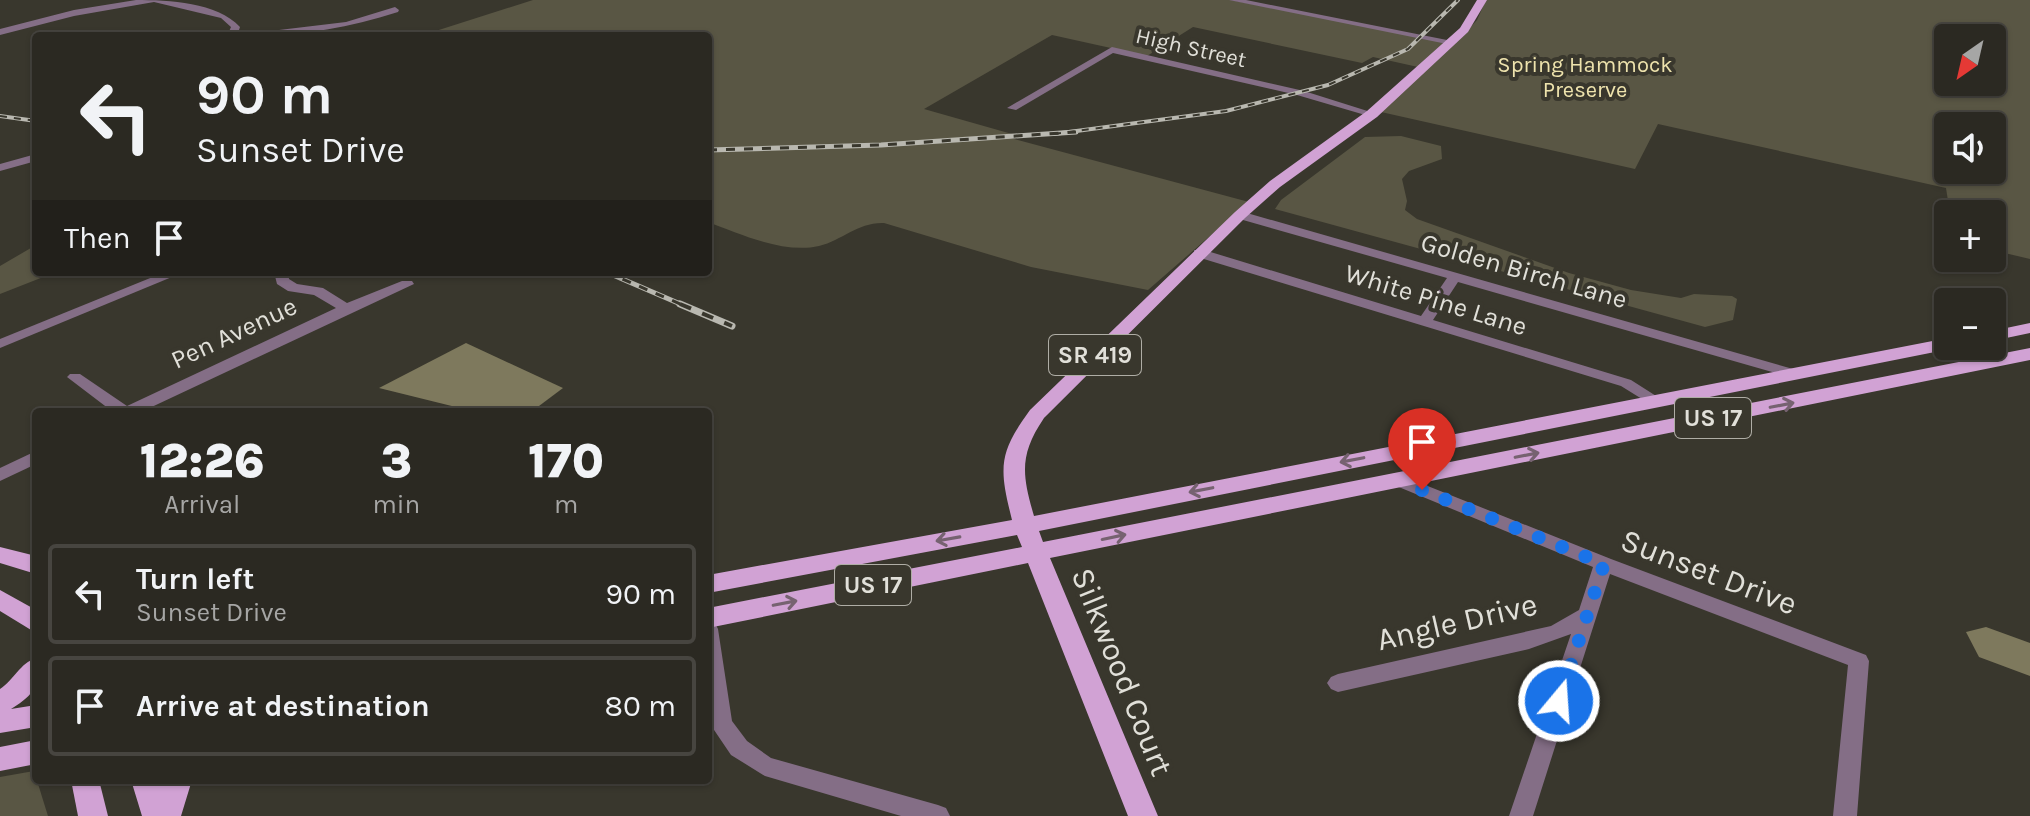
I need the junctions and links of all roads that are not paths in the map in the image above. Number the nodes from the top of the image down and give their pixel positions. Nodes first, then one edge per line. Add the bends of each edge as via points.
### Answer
1 (151, 0) edge
2 (157, 0) edge
3 (1233, 0) edge
4 (1482, 0) edge
5 (395, 10) dead end
6 (0, 32) edge
7 (234, 32) edge
8 (288, 32) edge
9 (1452, 42) junction
10 (1012, 108) dead end
11 (1372, 114) junction
12 (32, 158) edge
13 (0, 168) edge
14 (1240, 215) junction
15 (1199, 253) junction
16 (167, 276) edge
17 (281, 276) edge
18 (1455, 276) junction
19 (407, 284) dead end
20 (347, 309) junction
21 (1425, 321) junction
22 (2030, 328) edge
23 (2006, 333) edge
24 (0, 344) edge
25 (1934, 347) edge
26 (2030, 354) edge
27 (1896, 355) junction
28 (1795, 374) junction
29 (1929, 375) junction
30 (75, 377) dead end
31 (1656, 401) junction
32 (120, 408) edge
33 (135, 408) edge
34 (1486, 434) junction
35 (32, 459) edge
36 (0, 475) edge
37 (1395, 479) junction
38 (1025, 526) junction
39 (1038, 553) junction
40 (0, 555) edge
41 (32, 564) edge
42 (1604, 564) junction
43 (712, 583) edge
44 (0, 599) edge
45 (1587, 615) junction
46 (712, 617) edge
47 (32, 620) edge
48 (712, 658) edge
49 (32, 674) edge
50 (1338, 683) dead end
51 (0, 702) edge
52 (32, 717) edge
53 (0, 722) edge
54 (32, 753) edge
55 (0, 759) edge
56 (86, 784) edge
57 (146, 784) edge
58 (177, 784) edge
59 (1141, 814) edge
60 (93, 816) edge
61 (157, 816) edge
62 (166, 816) edge
63 (938, 816) edge
64 (1521, 816) edge
65 (1845, 816) edge

1 - 6 street
2 - 7 street via 224,16 236,27
3 - 9 street
4 - 9 main road, SR 419
5 - 8 street via 347,25
9 - 11 main road, SR 419
10 - 11 street, High Street via 1112,50
11 - 14 main road, SR 419
12 - 13 street
14 - 15 main road, SR 419
14 - 18 street, Golden Birch Lane
15 - 21 street, White Pine Lane
15 - 38 main road, SR 419 via 1056,392 1020,438 1013,463
16 - 24 street
17 - 20 street via 293,288 318,291
18 - 21 street
18 - 28 street, Golden Birch Lane
19 - 20 street, Pen Avenue
20 - 33 street, Pen Avenue
21 - 31 street, White Pine Lane via 1626,383
22 - 23 main road
25 - 27 main road, US 17
26 - 29 main road, US 17
27 - 28 main road, US 17
27 - 29 main road
28 - 31 main road, US 17
37 -> 29 main road, US 17
30 - 32 street
31 - 34 main road, US 17
34 - 37 main road via 1481,452 1396,471
34 -> 38 main road, US 17
35 - 36 street
39 -> 37 main road, US 17
37 - 42 street, Sunset Drive
38 - 39 main road, SR 419
38 -> 43 main road, US 17
46 -> 39 main road, US 17
39 - 59 main road, Silkwood Court
40 - 41 main road
42 - 45 street
42 - 65 street, Sunset Drive via 1859,661
44 - 47 main road
45 - 50 street, Angle Drive via 1529,641
45 - 64 street
48 - 63 street via 721,724 739,748 765,766
49 - 51 main road via 20,690
52 - 53 main road
54 - 55 main road
56 - 60 main road
57 - 61 main road
58 - 62 main road

